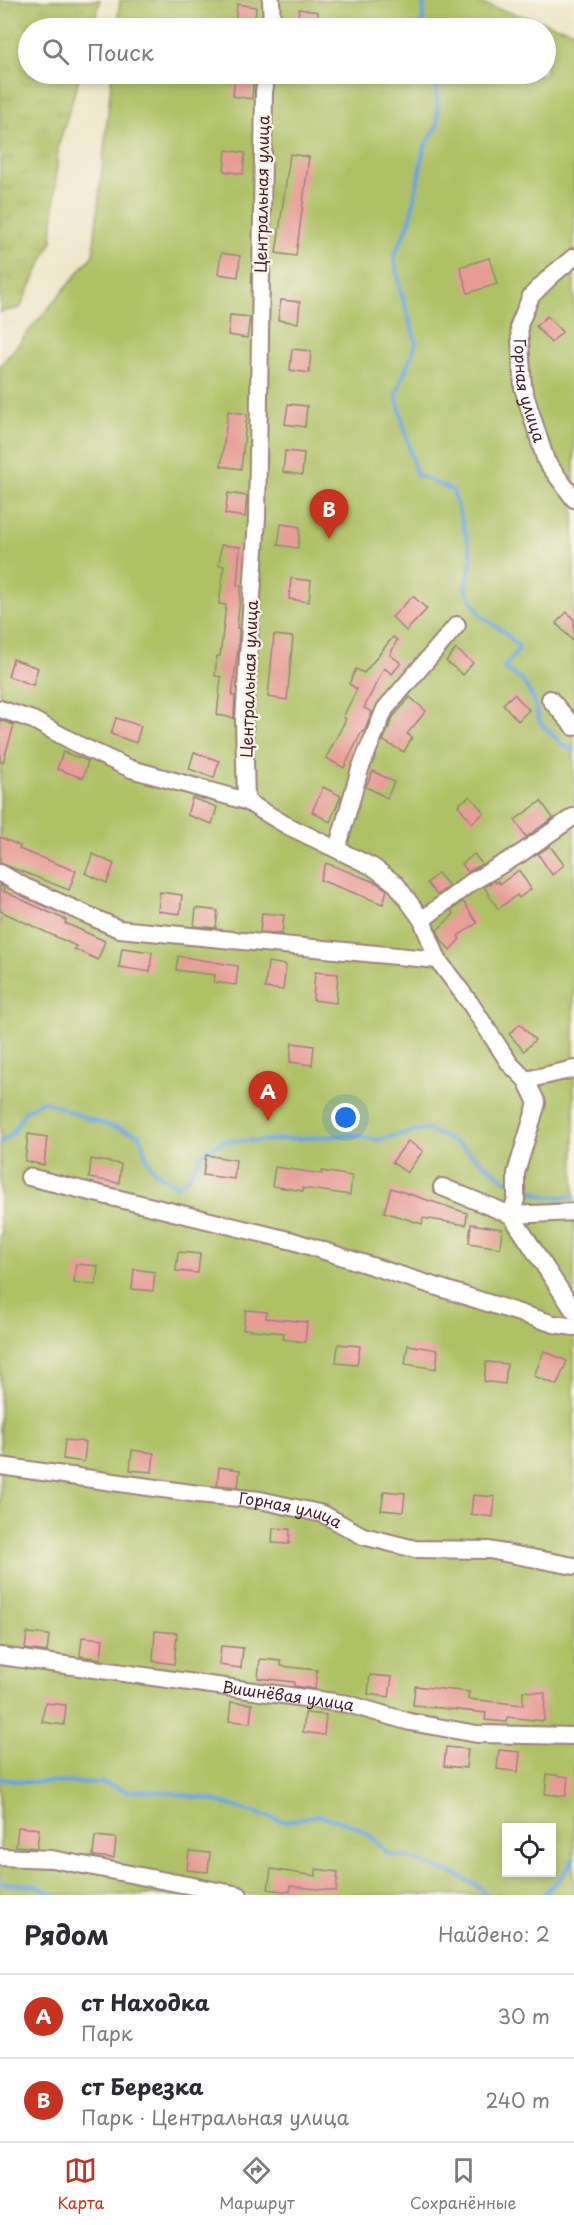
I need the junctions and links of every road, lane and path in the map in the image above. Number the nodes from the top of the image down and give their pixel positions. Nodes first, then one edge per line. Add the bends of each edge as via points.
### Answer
1 (271, 0) edge
2 (272, 18) edge
3 (265, 84) edge
4 (574, 257) edge
5 (574, 499) edge
6 (457, 626) dead end
7 (550, 699) dead end
8 (0, 709) edge
9 (574, 727) edge
10 (246, 801) junction
11 (573, 817) edge
12 (337, 849) junction
13 (0, 873) edge
14 (422, 920) junction
15 (438, 960) junction
16 (574, 1070) edge
17 (526, 1080) junction
18 (29, 1177) dead end
19 (442, 1187) dead end
20 (574, 1212) edge
21 (511, 1215) junction
22 (574, 1311) edge
23 (574, 1327) edge
24 (0, 1466) edge
25 (574, 1566) edge
26 (0, 1656) edge
27 (574, 1736) edge
28 (0, 1857) edge
29 (239, 1895) edge

1 - 2 street
3 - 10 street, Центральная улица via 257,518 244,720
4 - 5 street, Горная улица via 531,296 519,325 523,387 546,461
6 - 12 street via 385,709 360,769
7 - 9 street
8 - 10 street via 33,720 131,769
10 - 12 street
11 - 14 street
12 - 14 street via 396,884
13 - 15 street via 119,929
14 - 15 street
15 - 17 street via 510,1065
16 - 17 street
17 - 21 street via 537,1103 516,1173 516,1199
18 - 23 street via 293,1241
19 - 21 street
20 - 21 street
21 - 22 street
24 - 25 street, Горная улица via 260,1500 323,1514 363,1536 415,1549 489,1550
26 - 27 street, Вишнёвая улица via 348,1704 410,1722 477,1734
28 - 29 street via 52,1859

